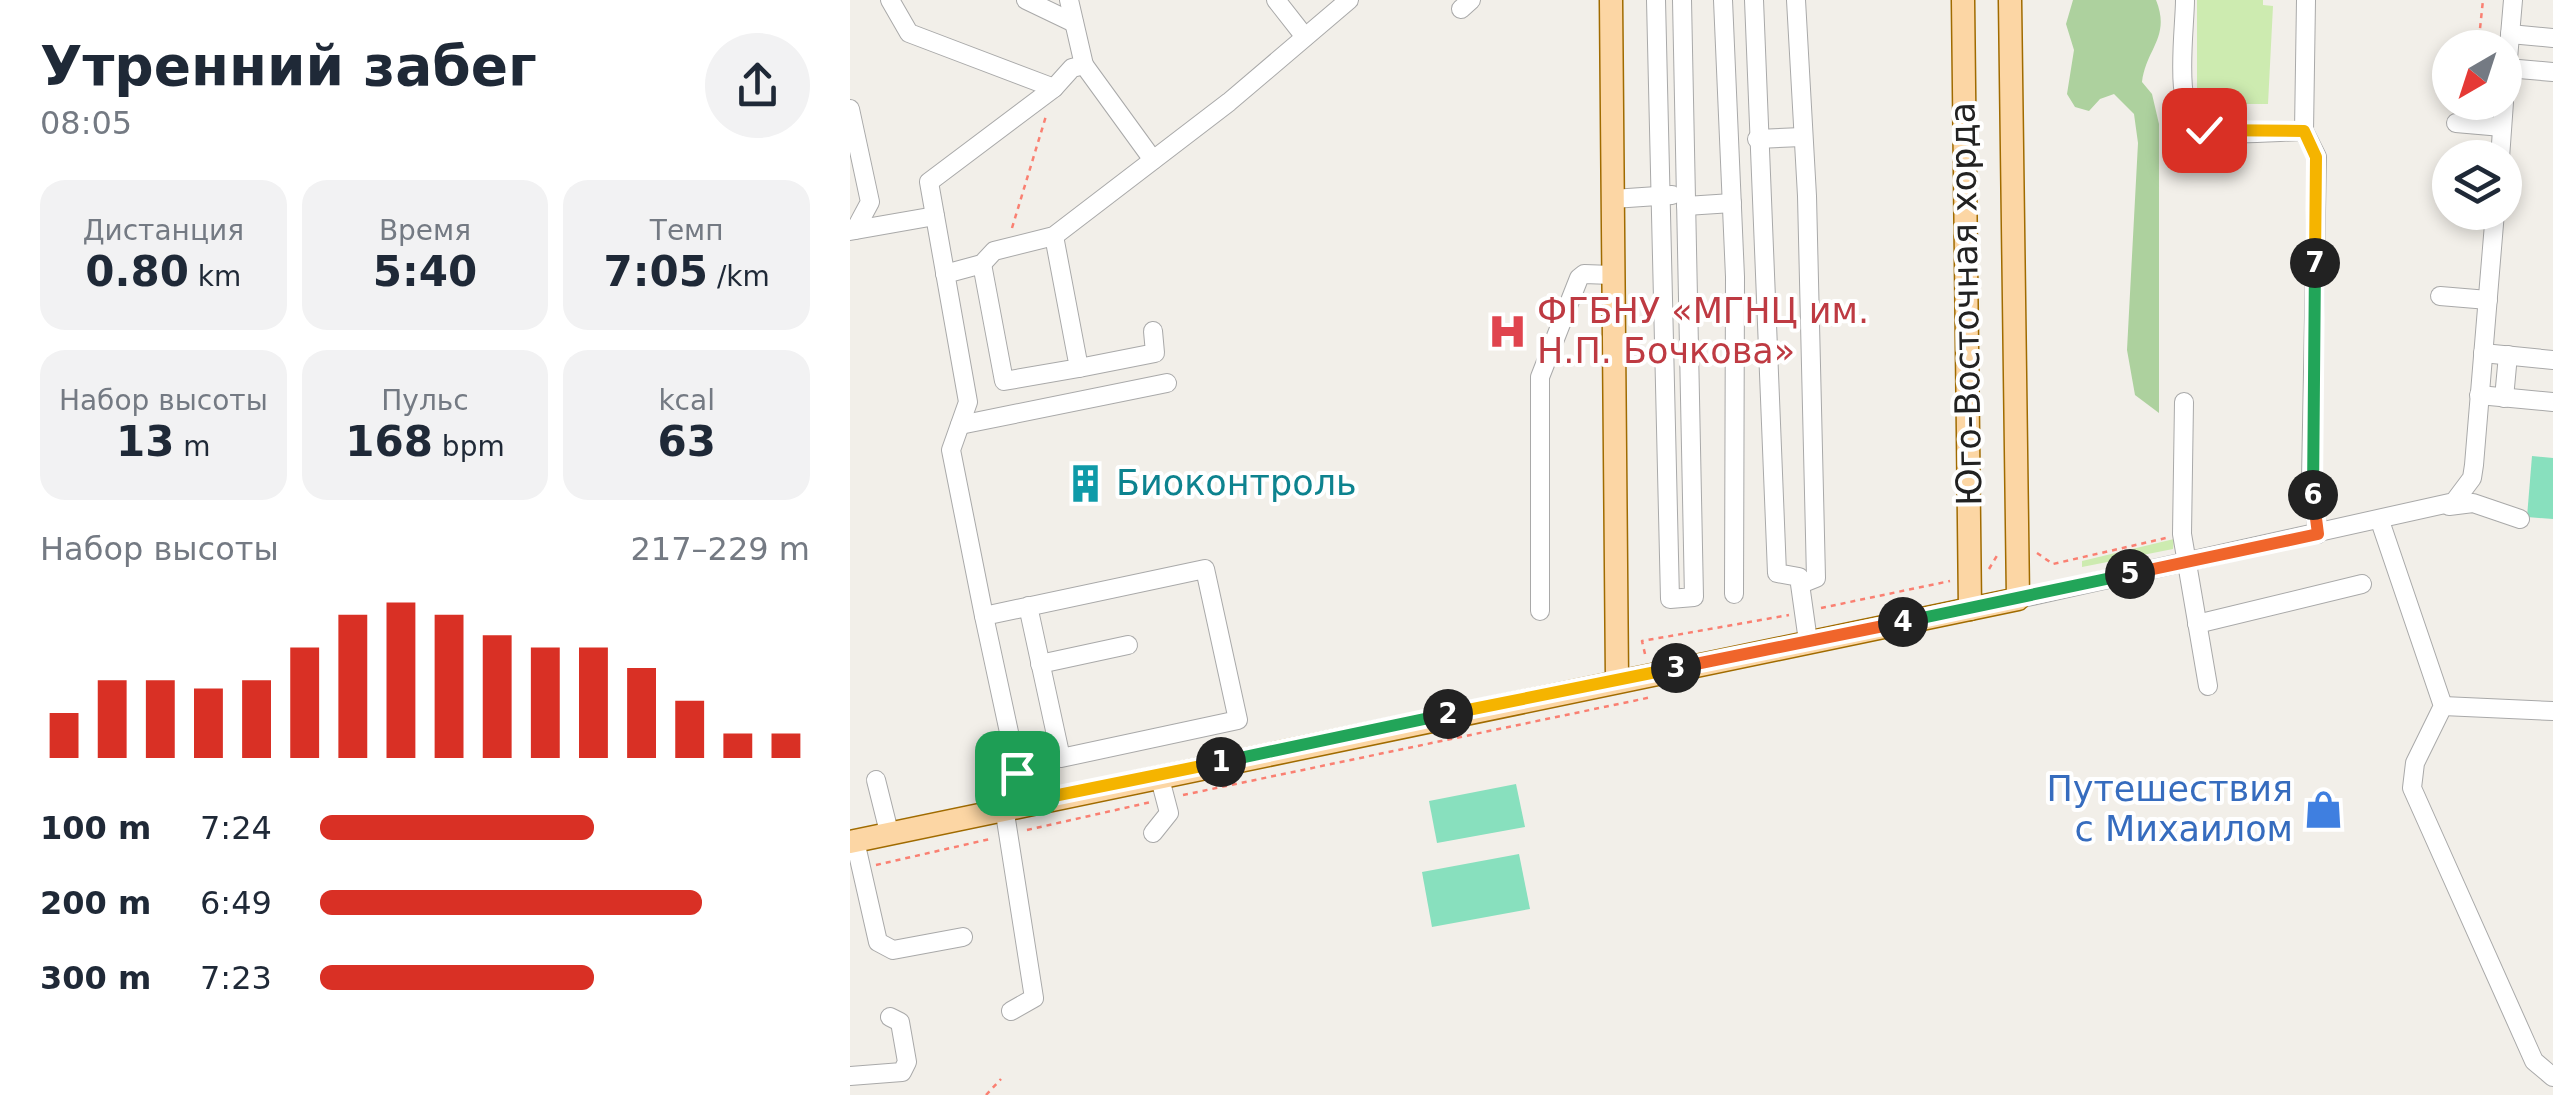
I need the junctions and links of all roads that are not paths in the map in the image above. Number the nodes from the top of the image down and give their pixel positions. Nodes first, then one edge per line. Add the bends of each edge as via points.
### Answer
1 (890, 0) edge
2 (1026, 0) edge
3 (1069, 0) edge
4 (1276, 0) edge
5 (1349, 0) edge
6 (1610, 0) edge
7 (1656, 0) edge
8 (1682, 0) edge
9 (1723, 0) edge
10 (1754, 0) edge
11 (1796, 0) edge
12 (1962, 0) edge
13 (2010, 0) edge
14 (2186, 0) edge
15 (2306, 0) edge
16 (2513, 0) edge
17 (1074, 22) junction
18 (2518, 30) edge
19 (2522, 35) edge
20 (1305, 37) junction
21 (2553, 38) edge
22 (1084, 65) junction
23 (2522, 69) edge
24 (2553, 72) edge
25 (1054, 88) junction
26 (850, 109) edge
27 (2503, 120) edge
28 (2456, 123) dead end
29 (2502, 128) junction
30 (2304, 131) junction
31 (1802, 137) junction
32 (1757, 138) junction
33 (2501, 140) edge
34 (1153, 160) junction
35 (1661, 196) junction
36 (1613, 199) junction
37 (1686, 200) junction
38 (1732, 204) junction
39 (935, 216) junction
40 (2494, 230) edge
41 (853, 231) edge
42 (1054, 236) junction
43 (982, 264) junction
44 (945, 274) junction
45 (1612, 275) junction
46 (2440, 296) dead end
47 (2488, 300) junction
48 (1153, 331) dead end
49 (2483, 353) junction
50 (2508, 356) junction
51 (2553, 360) edge
52 (1078, 368) junction
53 (1167, 383) dead end
54 (2479, 395) junction
55 (2504, 398) junction
56 (2184, 402) dead end
57 (2553, 402) edge
58 (960, 424) junction
59 (2472, 478) junction
60 (2439, 508) junction
61 (2489, 508) junction
62 (2520, 519) dead end
63 (2380, 521) junction
64 (2318, 534) junction
65 (2186, 561) junction
66 (1801, 584) junction
67 (2362, 584) dead end
68 (1734, 594) dead end
69 (2018, 598) junction
70 (1028, 606) junction
71 (1970, 609) junction
72 (1540, 611) dead end
73 (984, 616) junction
74 (2198, 624) junction
75 (1808, 641) junction
76 (1128, 646) dead end
77 (1040, 664) junction
78 (1616, 679) junction
79 (2208, 686) dead end
80 (2443, 706) junction
81 (2553, 710) edge
82 (1158, 775) junction
83 (876, 780) dead end
84 (1014, 805) junction
85 (889, 832) junction
86 (1153, 833) dead end
87 (852, 841) edge
88 (963, 937) dead end
89 (1011, 1011) dead end
90 (890, 1017) dead end
91 (850, 1076) edge
92 (2553, 1077) edge

1 - 25 street via 909,33
2 - 17 street
3 - 17 street
4 - 20 street
5 - 20 street
6 - 36 main road
7 - 35 street
8 - 37 street
9 - 38 street
10 - 32 street
11 - 31 street
12 - 71 main road, Юго-Восточная хорда
13 - 69 main road, Юго-Восточная хорда
14 - 30 street via 2183,103 2190,120 2204,130
15 - 30 street
16 - 18 street
17 - 22 street
19 - 21 street
20 - 34 street
22 - 25 street
22 - 34 street
23 - 24 street
25 - 39 street via 929,182
26 - 41 street via 870,202
27 - 29 street
28 - 29 street
29 - 33 street
30 - 64 street via 2316,157 2311,479
31 - 32 street
31 - 66 street via 1816,578
32 - 66 street via 1776,574 1798,577
34 - 42 street
35 - 36 street
35 - 37 street
35 - 37 street via 1670,599 1694,596
36 - 45 main road
37 - 38 street
38 - 68 street
39 - 41 street
39 - 44 street
40 - 47 street
42 - 43 street via 994,251
42 - 52 street
43 - 44 street
43 - 52 street via 1004,381
44 - 58 street via 968,402
45 - 72 street via 1579,278 1540,377
45 - 78 main road
46 - 47 street
47 - 49 street
48 - 52 street via 1154,353
49 - 50 street
49 - 54 street
50 - 51 street
50 - 55 street
53 - 58 street
54 - 55 street
54 - 59 street
55 - 57 street
56 - 65 street
58 - 73 street via 951,450
59 - 60 street via 2454,502
59 - 61 street
60 - 61 street
60 - 63 street
61 - 62 street
63 - 64 street
63 - 80 street
64 - 65 street
65 - 69 street
65 - 74 street
66 - 75 street
67 - 74 street
69 - 71 main road
70 - 73 street
70 - 77 street
70 - 77 street via 1206,569 1238,720 1060,758
71 - 75 main road
73 - 84 street
74 - 79 street
75 - 78 main road
76 - 77 street
78 - 82 main road
80 - 81 street
80 - 92 street via 2415,763 2412,788 2534,1062
82 - 84 main road
82 - 86 street via 1169,814
83 - 85 street
84 - 85 main road
84 - 89 street via 1034,998
85 - 87 main road
87 - 88 street via 878,942 893,950
90 - 91 street via 900,1022 902,1072

